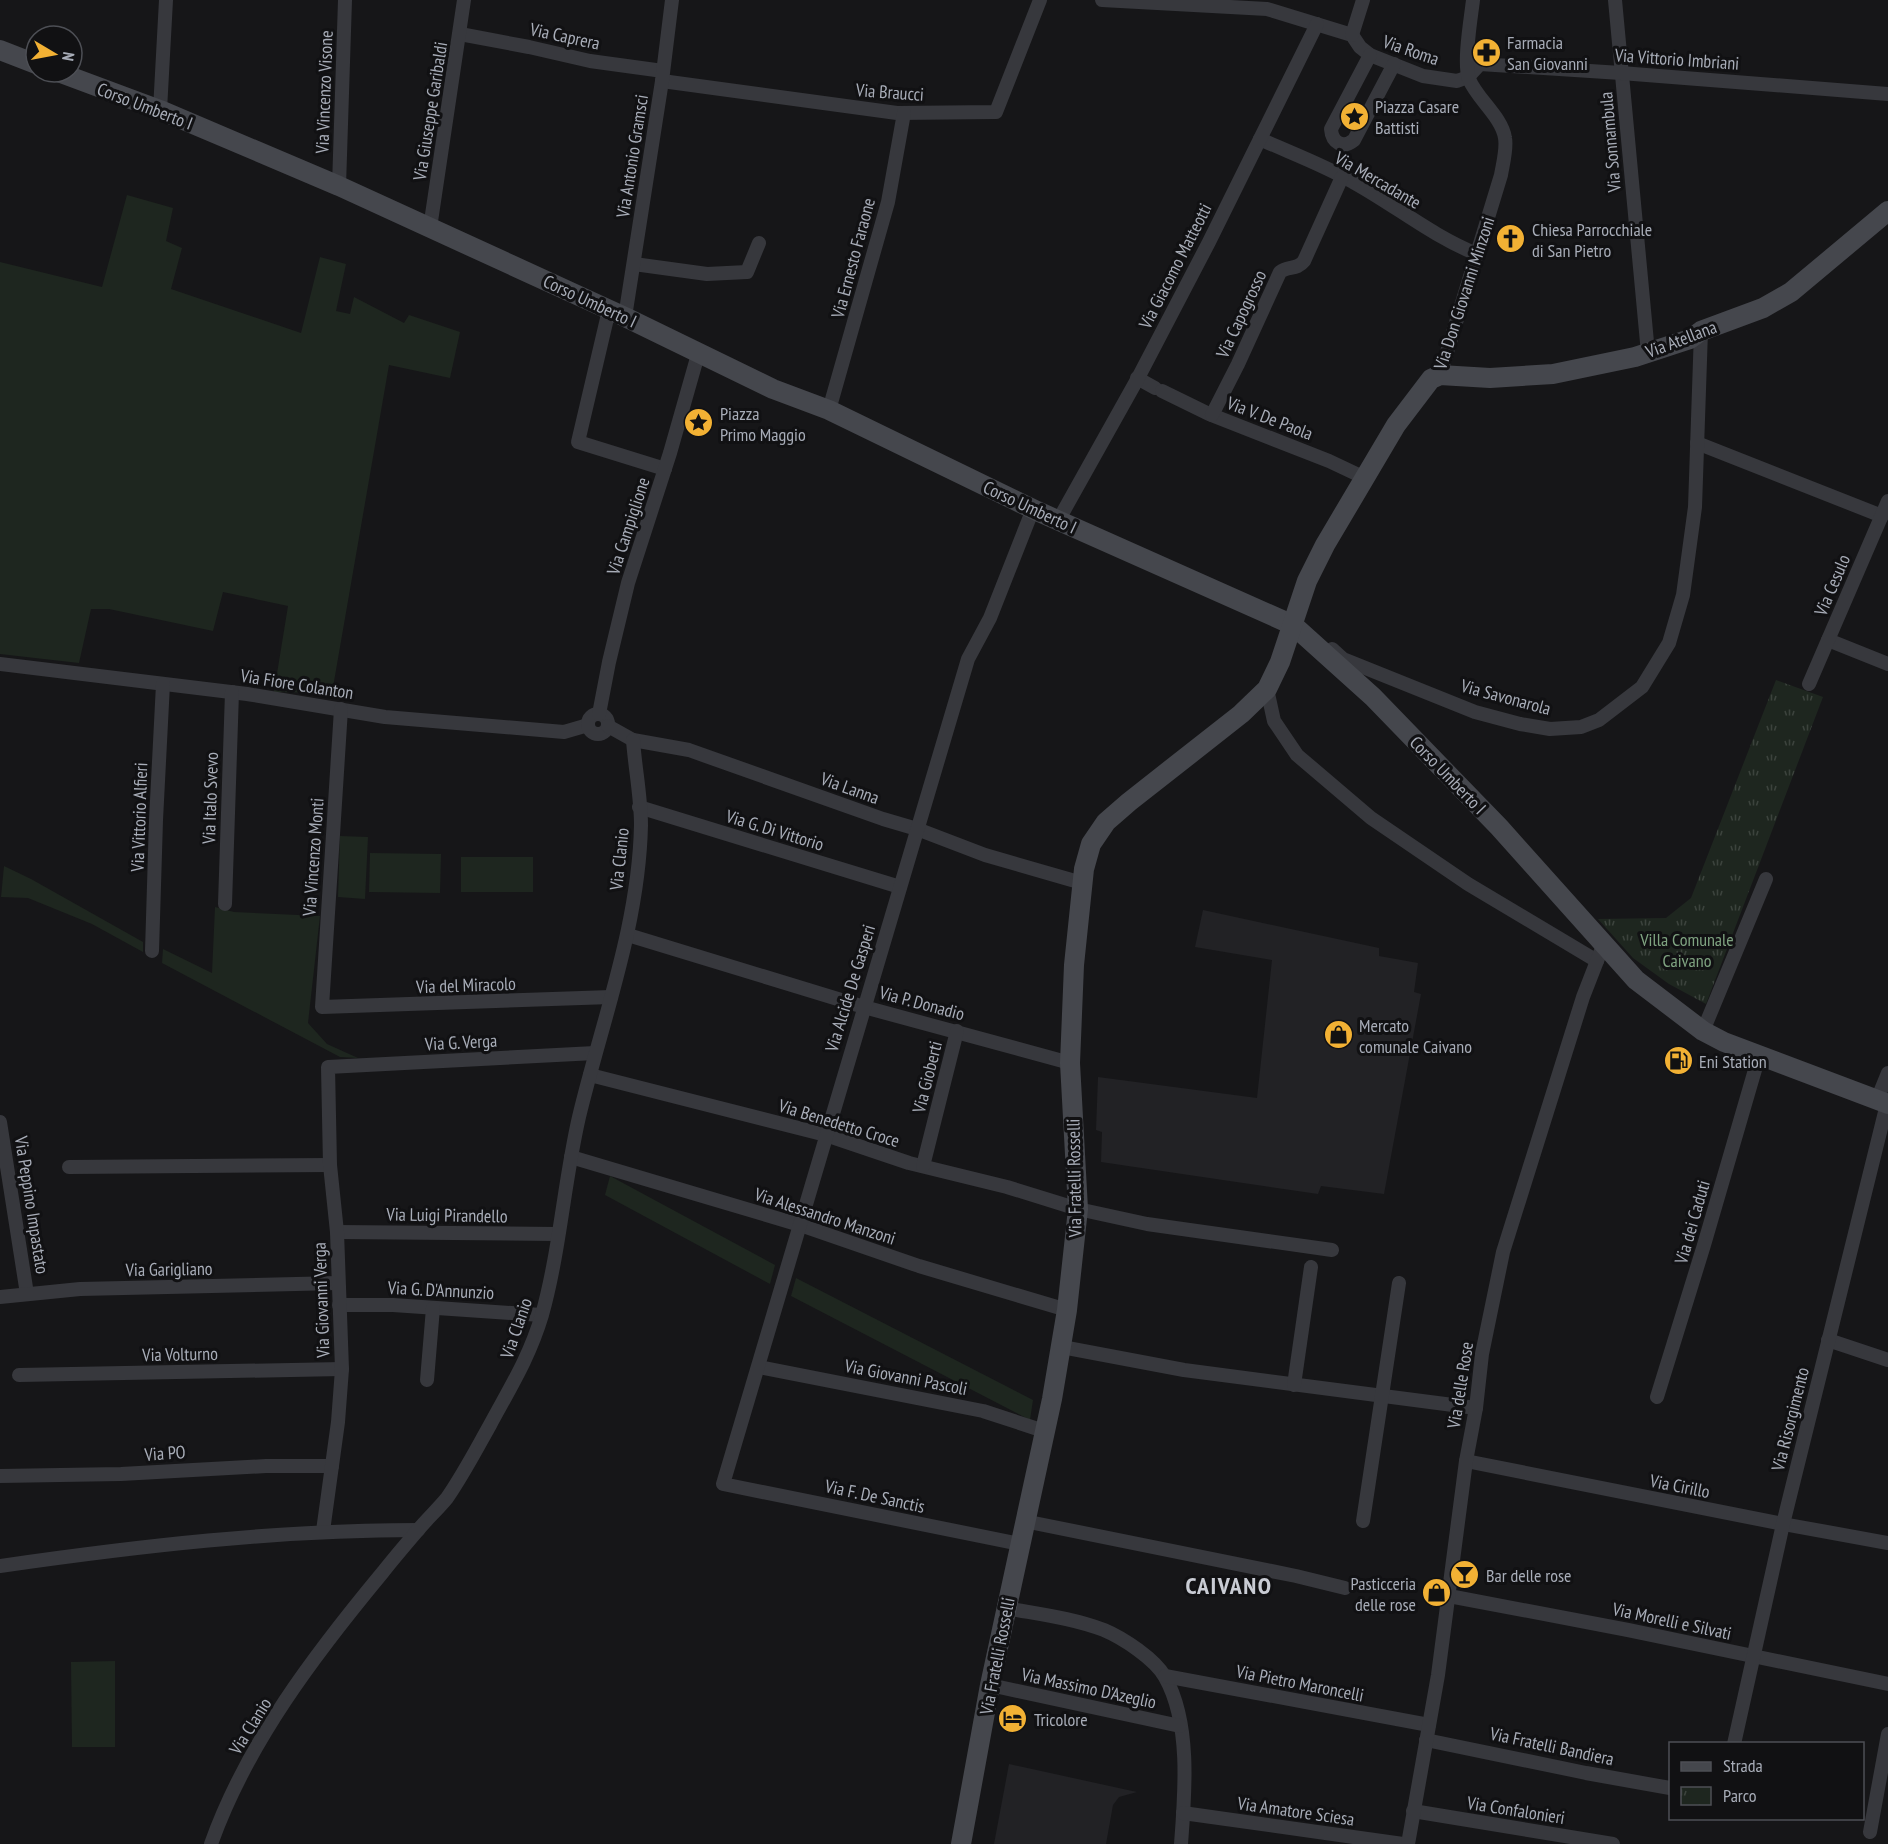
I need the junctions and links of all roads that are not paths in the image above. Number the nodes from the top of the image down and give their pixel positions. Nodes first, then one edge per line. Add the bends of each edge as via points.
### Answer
1 (166, 0) edge
2 (345, 0) edge
3 (464, 0) edge
4 (672, 0) edge
5 (1040, 0) edge
6 (1102, 0) edge
7 (1363, 0) edge
8 (1473, 0) edge
9 (1615, 0) edge
10 (1270, 5) edge
11 (1317, 24) junction
12 (460, 34) junction
13 (1352, 35) junction
14 (0, 50) edge
15 (1371, 55) junction
16 (24, 59) edge
17 (1394, 64) junction
18 (1622, 73) junction
19 (663, 76) junction
20 (1468, 77) junction
21 (84, 82) edge
22 (1888, 94) edge
23 (160, 110) junction
24 (904, 113) junction
25 (1260, 139) junction
26 (1342, 177) junction
27 (339, 186) junction
28 (1888, 211) edge
29 (430, 228) junction
30 (759, 243) dead end
31 (1477, 254) junction
32 (634, 264) junction
33 (617, 313) junction
34 (1701, 331) junction
35 (699, 351) junction
36 (1648, 353) junction
37 (1440, 375) junction
38 (1137, 378) junction
39 (829, 410) junction
40 (1212, 415) junction
41 (1697, 443) junction
42 (665, 469) junction
43 (1365, 478) junction
44 (1888, 501) edge
45 (1033, 509) junction
46 (1882, 516) junction
47 (1058, 521) junction
48 (1293, 625) junction
49 (1828, 640) junction
50 (0, 664) edge
51 (1888, 664) edge
52 (0, 676) edge
53 (163, 684) junction
54 (1809, 684) dead end
55 (1267, 689) junction
56 (232, 692) junction
57 (341, 709) junction
58 (599, 714) junction
59 (588, 724) junction
60 (608, 726) junction
61 (633, 740) junction
62 (639, 807) junction
63 (917, 829) junction
64 (1766, 879) dead end
65 (1082, 882) junction
66 (900, 887) junction
67 (225, 904) dead end
68 (628, 935) junction
69 (152, 951) dead end
70 (1600, 952) junction
71 (611, 997) junction
72 (322, 1007) joint
73 (864, 1007) junction
74 (957, 1031) junction
75 (1704, 1031) junction
76 (595, 1053) junction
77 (1759, 1056) junction
78 (1070, 1063) junction
79 (328, 1067) joint
80 (1888, 1073) edge
81 (590, 1075) junction
82 (1884, 1103) edge
83 (0, 1122) edge
84 (826, 1135) junction
85 (571, 1157) junction
86 (4, 1163) edge
87 (330, 1165) junction
88 (923, 1166) junction
89 (69, 1167) dead end
90 (1078, 1209) junction
91 (800, 1225) junction
92 (337, 1232) junction
93 (558, 1234) junction
94 (1332, 1250) dead end
95 (1311, 1267) dead end
96 (338, 1283) junction
97 (1399, 1283) dead end
98 (27, 1294) junction
99 (0, 1297) edge
100 (339, 1305) junction
101 (433, 1308) junction
102 (1067, 1310) junction
103 (541, 1315) junction
104 (1828, 1340) junction
105 (1062, 1347) junction
106 (1888, 1360) edge
107 (759, 1367) junction
108 (342, 1369) junction
109 (19, 1375) dead end
110 (427, 1380) dead end
111 (1294, 1385) junction
112 (1381, 1397) junction
113 (1657, 1397) dead end
114 (1476, 1408) junction
115 (1044, 1431) junction
116 (1466, 1461) junction
117 (332, 1466) junction
118 (0, 1476) edge
119 (723, 1484) joint
120 (1024, 1521) junction
121 (1363, 1521) dead end
122 (1783, 1524) junction
123 (418, 1530) junction
124 (323, 1531) junction
125 (1888, 1543) edge
126 (1020, 1544) junction
127 (0, 1566) edge
128 (1345, 1588) dead end
129 (1449, 1596) junction
130 (1006, 1608) junction
131 (1754, 1657) junction
132 (1164, 1676) junction
133 (1888, 1684) edge
134 (990, 1685) junction
135 (1429, 1725) junction
136 (1180, 1726) junction
137 (1888, 1734) edge
138 (1426, 1740) junction
139 (1734, 1742) edge
140 (1669, 1788) edge
141 (1413, 1811) junction
142 (1183, 1813) junction
143 (1870, 1832) dead end
144 (212, 1844) edge
145 (961, 1844) edge
146 (1181, 1844) edge
147 (1405, 1844) edge
148 (1613, 1844) edge

1 - 23 street
2 - 27 street, Via Vincenzo Visone
3 - 12 street, Via Giuseppe Garibaldi
4 - 19 street, Via Antonio Gramsci
5 - 24 street, Via Braucci via 996,112
6 - 10 street, Via Roma
7 - 13 street
8 - 20 street
9 - 18 street, Via Sonnambula
10 - 11 street, Via Roma
11 - 13 street, Via Roma
11 - 25 street, Via Giacomo Matteotti
12 - 19 street, Via Caprera
12 - 29 street, Via Giuseppe Garibaldi
13 - 15 street, Via Roma
14 - 16 main road
15 - 17 street, Via Roma
15 - 17 street via 1331,129 1339,144 1354,140
17 - 20 street, Via Roma via 1444,80
18 - 20 street, Via Vittorio Imbriani via 1480,64
18 - 22 street, Via Vittorio Imbriani
18 - 36 street, Via Sonnambula
19 - 24 street, Via Braucci
19 - 32 street, Via Antonio Gramsci
20 - 31 street, Via Don Giovanni Minzoni via 1505,137 1501,175
21 - 23 main road, Corso Umberto I
23 - 27 main road, Corso Umberto I
24 - 39 street, Via Ernesto Faraone via 888,202
25 - 26 street, Via Mercadante
25 - 38 street, Via Giacomo Matteotti
26 - 31 street, Via Mercadante via 1455,246
26 - 40 street, Via Capogrosso via 1305,261 1280,272
27 - 29 main road, Corso Umberto I
28 - 34 main road, Via Atellana via 1791,292 1763,308
29 - 33 main road, Corso Umberto I
30 - 32 street via 747,272 707,274
31 - 37 street, Via Don Giovanni Minzoni
32 - 33 street, Via Antonio Gramsci
33 - 35 main road, Corso Umberto I
33 - 42 street, Via Antonio Gramsci via 578,442
34 - 36 main road, Via Atellana via 1690,339
34 - 41 street, Via Savonarola
35 - 39 main road, Corso Umberto I via 773,389
35 - 42 street, Via Campiglione
36 - 37 main road, Via Atellana via 1553,374 1490,378
37 - 43 main road, Via Don Giovanni Minzoni via 1431,379 1412,403
38 - 40 street, Via V. De Paola
38 - 47 street, Via Giacomo Matteotti
39 - 45 main road, Corso Umberto I
40 - 43 street, Via V. De Paola
41 - 46 street
41 - 48 street, Via Savonarola via 1695,507 1683,595 1669,644 1642,687 1599,720 1581,727 1550,729 1475,712 1343,658 1318,637
42 - 58 street, Via Campiglione via 628,584
43 - 48 main road, Via Don Giovanni Minzoni via 1307,581
44 - 46 street, Via Cesulo
45 - 47 main road, Corso Umberto I
45 - 63 street, Via Alcide De Gasperi via 990,618 968,659
46 - 49 street, Via Cesulo
47 - 48 main road, Corso Umberto I
48 - 55 main road, Via Fratelli Rosselli
48 - 70 main road, Corso Umberto I via 1381,705 1499,827
49 - 51 street
49 - 54 street, Via Cesulo
50 - 52 street
50 - 53 street, Via Fiore Colanton
53 - 56 street, Via Fiore Colanton
53 - 69 street, Via Vittorio Alfieri
55 - 65 main road, Via Fratelli Rosselli via 1106,822 1091,843
55 - 70 street via 1274,721 1297,755 1371,818 1468,884
56 - 57 street, Via Fiore Colanton
56 - 67 street, Via Italo Svevo
57 - 59 street, Via Fiore Colanton via 386,717 531,730 564,732
57 - 72 street, Via Vincenzo Monti
58 - 59 street via 592,716
58 - 60 street
59 - 60 street via 592,733 599,735
60 - 61 street, Via Lanna
61 - 62 street, Via Clanio
61 - 63 street, Via Lanna via 689,750
62 - 66 street, Via G. Di Vittorio
62 - 68 street, Via Clanio via 639,848
63 - 65 street, Via Lanna via 985,855
63 - 66 street, Via Alcide De Gasperi
64 - 75 street
65 - 78 main road, Via Fratelli Rosselli
66 - 73 street, Via Alcide De Gasperi
68 - 71 street, Via Clanio
68 - 73 street, Via P. Donadio
70 - 75 main road, Corso Umberto I
70 - 114 street, Via delle Rose via 1503,1252 1482,1354
71 - 72 street, Via del Miracolo
71 - 76 street, Via Clanio
73 - 74 street, Via P. Donadio
73 - 84 street, Via Alcide De Gasperi
74 - 78 street, Via P. Donadio
74 - 88 street, Via Gioberti
75 - 77 main road, Corso Umberto I
76 - 79 street, Via G. Verga
76 - 81 street, Via Clanio
77 - 82 main road, Corso Umberto I
77 - 113 street, Via dei Caduti
78 - 90 main road, Via Fratelli Rosselli
79 - 87 street, Via Giovanni Verga
80 - 82 street, Via Risorgimento
81 - 84 street, Via Benedetto Croce
81 - 85 street, Via Clanio
82 - 104 street, Via Risorgimento
83 - 86 street, Via Peppino Impastato
84 - 88 street, Via Benedetto Croce
84 - 91 street, Via Alcide De Gasperi
85 - 91 street, Via Alessandro Manzoni
85 - 93 street, Via Clanio
86 - 98 street, Via Peppino Impastato
87 - 89 street
87 - 92 street, Via Giovanni Verga
88 - 90 street, Via Benedetto Croce
90 - 94 street, Via Benedetto Croce via 1147,1224
90 - 102 main road, Via Fratelli Rosselli
91 - 102 street, Via Alessandro Manzoni
91 - 107 street, Via Alcide De Gasperi
92 - 93 street, Via Luigi Pirandello
92 - 96 street, Via Giovanni Verga
93 - 103 street, Via Clanio
95 - 111 street
96 - 98 street, Via Garigliano via 80,1289
96 - 100 street, Via Giovanni Verga
97 - 112 street
98 - 99 street, Via Garigliano
100 - 101 street, Via G. D'Annunzio
100 - 108 street, Via Giovanni Verga
101 - 103 street, Via G. D'Annunzio
101 - 110 street
102 - 105 main road, Via Fratelli Rosselli
103 - 123 street, Via Clanio via 520,1372 472,1460 445,1500
104 - 106 street
104 - 122 street, Via Risorgimento
105 - 111 street
105 - 115 main road, Via Fratelli Rosselli
107 - 115 street, Via Giovanni Pascoli via 983,1411
107 - 119 street, Via Alcide De Gasperi
108 - 109 street, Via Volturno
108 - 117 street, Via Giovanni Verga
111 - 112 street
112 - 114 street
112 - 121 street
114 - 116 street, Via delle Rose
115 - 120 main road, Via Fratelli Rosselli
116 - 122 street, Via Cirillo
116 - 129 street, Via delle Rose
117 - 118 street, Via PO
117 - 124 street, Via Giovanni Verga
119 - 126 street, Via F. De Sanctis
120 - 126 main road, Via Fratelli Rosselli
120 - 128 street
122 - 125 street, Via Cirillo
122 - 131 street, Via Risorgimento
123 - 124 street
123 - 144 street, Via Clanio via 319,1652 244,1770
124 - 127 street via 222,1538
126 - 130 main road, Via Fratelli Rosselli
129 - 131 street, Via Morelli e Silvati
129 - 135 street, Via delle Rose
130 - 132 street via 1105,1630 1140,1651
130 - 134 main road, Via Fratelli Rosselli
131 - 133 street, Via Morelli e Silvati
131 - 139 street, Via Risorgimento
132 - 135 street, Via Pietro Maroncelli
132 - 136 street
134 - 136 street, Via Massimo D'Azeglio
134 - 145 main road, Via Fratelli Rosselli
135 - 138 street, Via delle Rose
136 - 142 street
137 - 143 street
138 - 140 street, Via Fratelli Bandiera
138 - 141 street, Via delle Rose
141 - 147 street, Via delle Rose
141 - 148 street, Via Confalonieri
142 - 146 street
142 - 147 street, Via Amatore Sciesa

